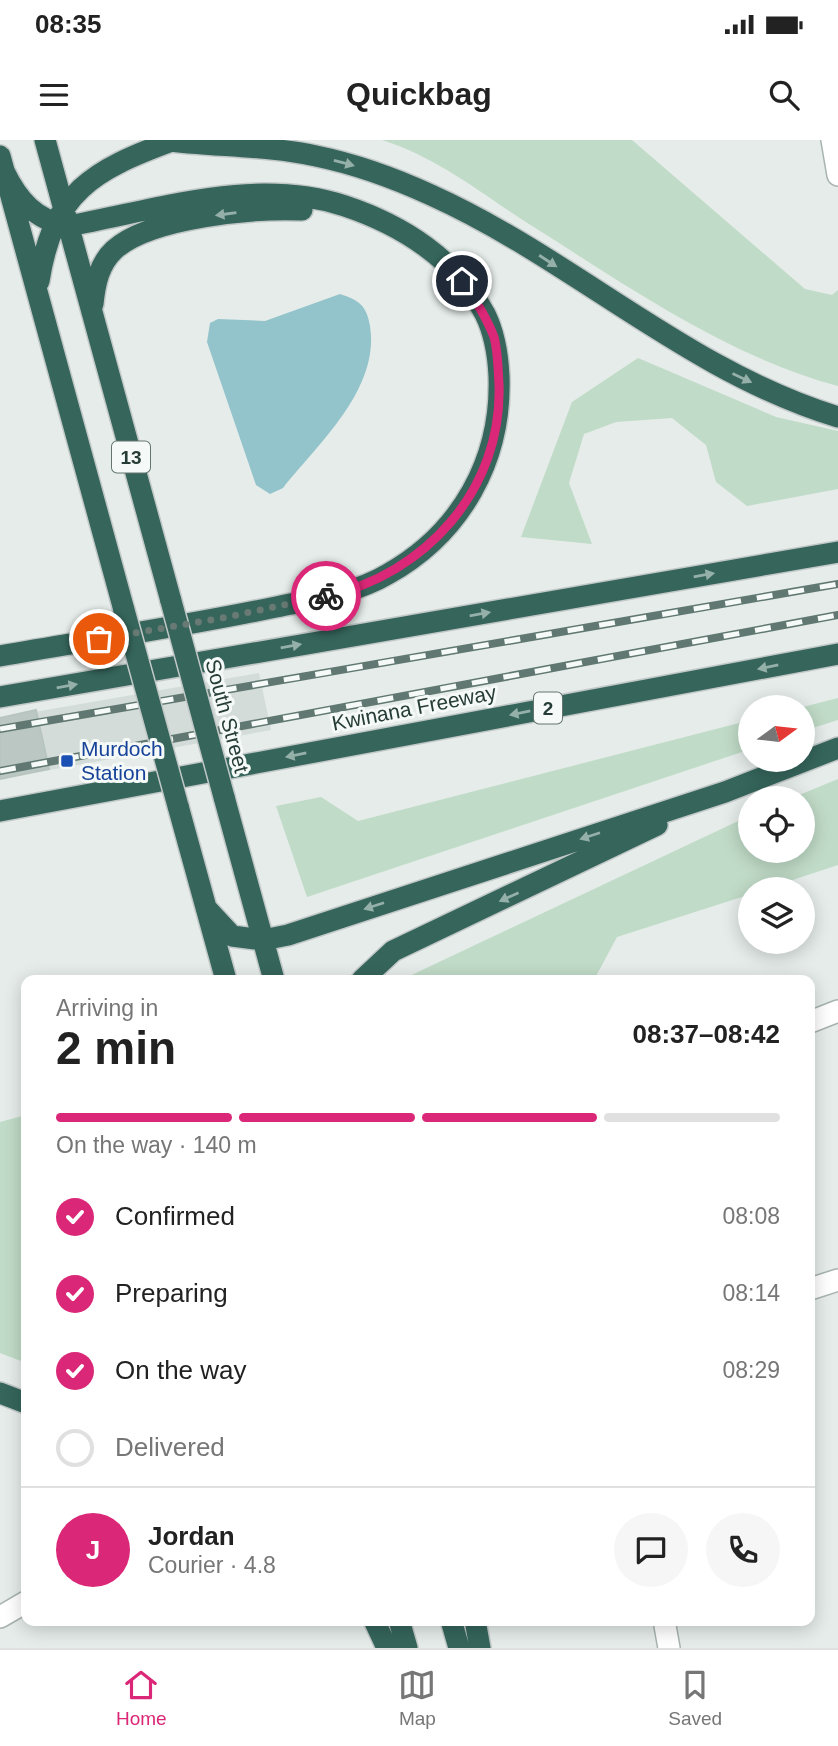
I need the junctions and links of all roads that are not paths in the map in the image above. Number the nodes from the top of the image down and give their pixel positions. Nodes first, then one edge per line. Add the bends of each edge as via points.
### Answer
1 (45, 140) edge
2 (832, 140) edge
3 (168, 141) edge
4 (2, 164) edge
5 (838, 175) edge
6 (368, 214) junction
7 (62, 219) junction
8 (38, 290) junction
9 (92, 313) junction
10 (838, 417) edge
11 (838, 552) edge
12 (838, 654) edge
13 (0, 656) edge
14 (0, 697) edge
15 (838, 748) edge
16 (725, 792) junction
17 (0, 811) edge
18 (206, 908) junction
19 (263, 940) junction
20 (225, 975) edge
21 (273, 975) edge
22 (367, 975) edge
23 (838, 1011) edge
24 (815, 1020) edge
25 (838, 1280) edge
26 (815, 1287) edge
27 (0, 1392) edge
28 (21, 1401) edge
29 (21, 1605) edge
30 (0, 1617) edge
31 (376, 1626) edge
32 (401, 1626) edge
33 (453, 1626) edge
34 (476, 1626) edge
35 (665, 1626) edge
36 (387, 1648) edge
37 (407, 1648) edge
38 (459, 1648) edge
39 (480, 1648) edge
40 (669, 1648) edge

1 - 7 highway, South Street / 13
2 - 5 street
3 - 7 highway via 106,168
3 -> 10 highway via 315,155 412,187 518,241 700,357 783,398
4 - 7 highway via 15,194 33,213
4 - 8 highway, 13
6 - 7 highway via 315,198 224,196
6 -> 9 highway via 299,209 172,223 115,250 100,270
6 - 13 highway via 394,225 443,260 484,314 495,340 498,419 484,469 457,517 416,556 359,589
7 - 8 highway via 45,245
7 - 9 highway, South Street / 13
8 - 18 highway, 13, bridge
9 - 19 highway, South Street / 13, bridge
14 -> 11 highway
12 -> 17 highway, Kwinana Freeway / 2
15 - 16 highway
16 -> 19 highway
16 -> 22 highway via 416,939 393,951
18 - 19 highway via 232,936
18 - 20 highway, 13
19 - 21 highway, South Street / 13
23 - 24 street
25 - 26 street
27 - 28 highway
29 - 30 street
31 - 36 highway
32 - 37 highway
33 - 38 highway
34 - 39 highway
35 - 40 street

